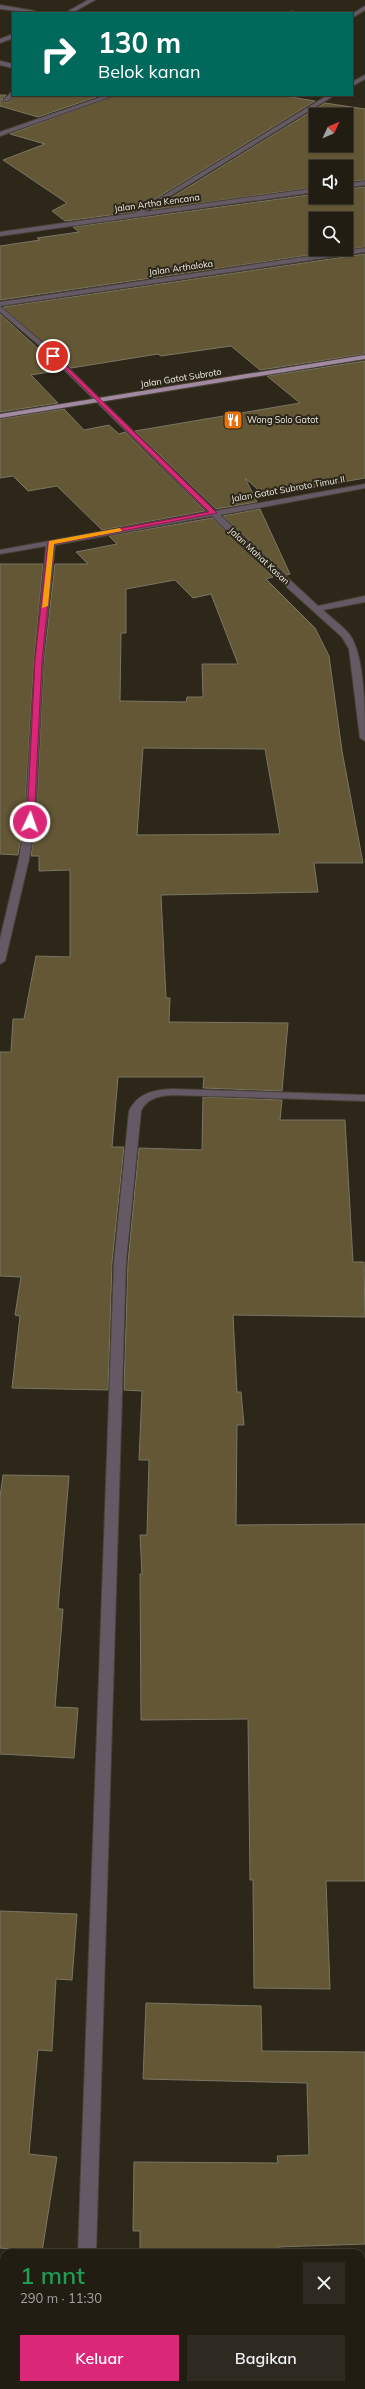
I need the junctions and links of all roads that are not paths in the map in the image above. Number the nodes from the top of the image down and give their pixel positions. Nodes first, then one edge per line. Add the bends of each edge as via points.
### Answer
1 (92, 0) edge
2 (0, 7) edge
3 (365, 8) edge
4 (29, 12) edge
5 (70, 12) edge
6 (353, 15) edge
7 (0, 32) edge
8 (12, 35) edge
9 (12, 35) edge
10 (0, 41) edge
11 (0, 64) edge
12 (12, 66) edge
13 (365, 77) edge
14 (353, 83) edge
15 (12, 94) edge
16 (109, 96) edge
17 (330, 96) edge
18 (6, 100) dead end
19 (0, 134) edge
20 (365, 183) edge
21 (353, 185) edge
22 (309, 191) edge
23 (134, 215) junction
24 (0, 234) edge
25 (365, 250) edge
26 (0, 304) edge
27 (0, 308) edge
28 (365, 357) edge
29 (98, 401) junction
30 (0, 416) edge
31 (365, 486) edge
32 (214, 513) junction
33 (51, 542) junction
34 (0, 552) edge
35 (365, 599) edge
36 (316, 609) junction
37 (365, 738) edge
38 (0, 961) edge
39 (365, 1098) edge
40 (87, 2249) edge

1 - 5 street
2 - 4 street
3 - 6 street
7 - 8 street
9 - 10 street
11 - 12 street
13 - 14 street
15 - 18 street
16 - 19 street
17 - 23 street
20 - 21 street
22 - 23 street, Jalan Artha Kencana
23 - 24 street, Jalan Artha Kencana
25 - 26 street, Jalan Arthaloka
27 - 29 street, Jalan Mahat Kasan via 42,345
28 - 29 main road, Jalan Gatot Subroto
29 - 30 main road, Jalan Gatot Subroto
29 - 32 street, Jalan Mahat Kasan
31 - 32 street, Jalan Gatot Subroto Timur II
32 - 33 street, Jalan Gatot Subroto Timur II
32 - 36 street, Jalan Mahat Kasan
33 - 34 street, Jalan Gatot Subroto Timur II
33 - 38 street via 39,660 30,822
35 - 36 street
36 - 37 street, Jalan Mahat Kasan via 346,636 353,648
39 - 40 street via 172,1092 146,1097 138,1102 135,1111 120,1262

